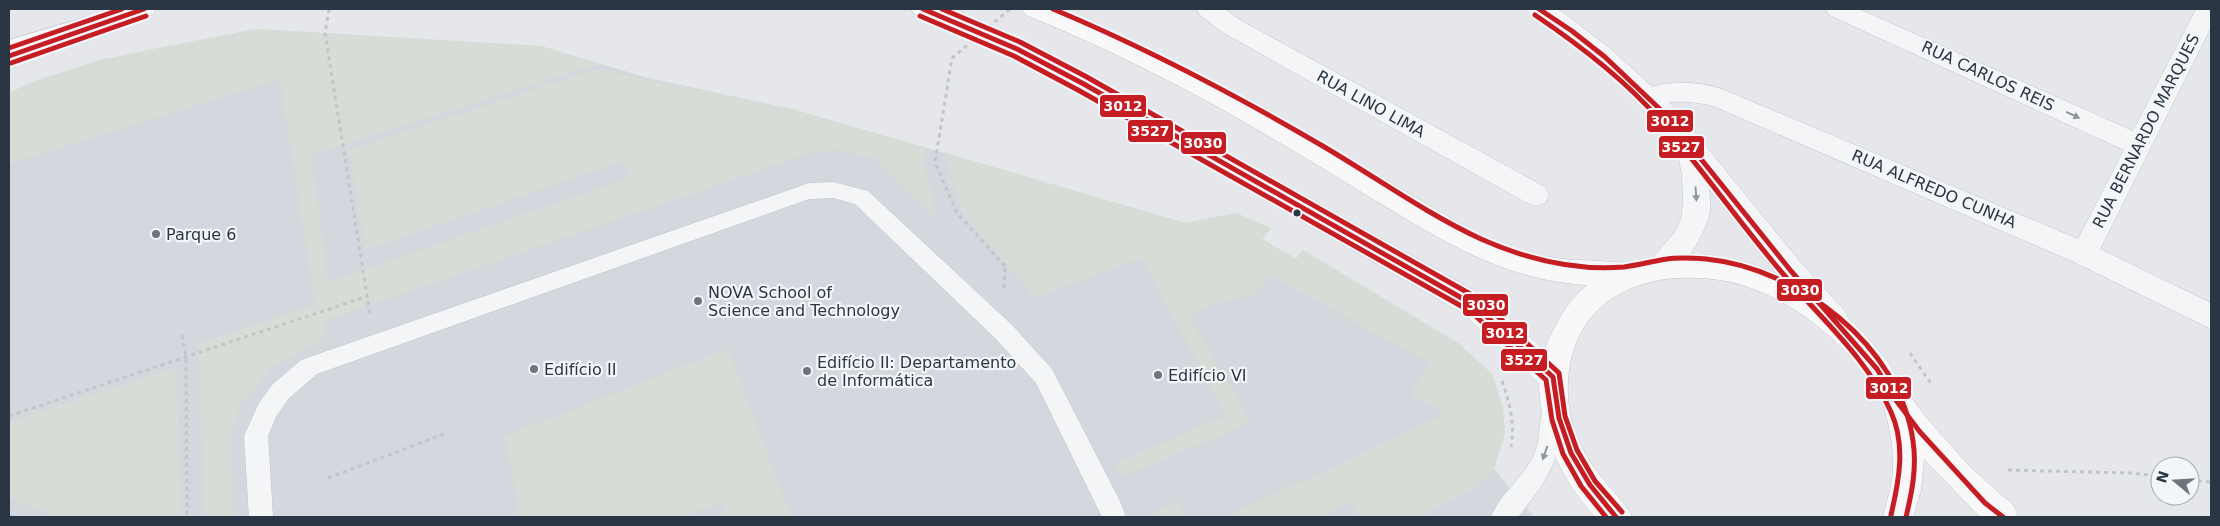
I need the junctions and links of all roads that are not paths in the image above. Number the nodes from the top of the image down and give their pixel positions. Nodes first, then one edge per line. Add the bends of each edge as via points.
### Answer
1 (922, 9) edge
2 (1034, 9) edge
3 (1208, 9) edge
4 (1539, 9) edge
5 (1837, 9) edge
6 (2208, 9) edge
7 (138, 11) edge
8 (1893, 20) edge
9 (9, 49) edge
10 (9, 56) edge
11 (1648, 97) junction
12 (2138, 145) junction
13 (1688, 146) junction
14 (1536, 195) dead end
15 (2084, 254) junction
16 (1661, 267) junction
17 (1631, 274) junction
18 (2211, 317) edge
19 (1854, 341) junction
20 (1553, 391) junction
21 (1894, 399) junction
22 (1994, 510) edge
23 (261, 517) edge
24 (1114, 517) edge
25 (1503, 517) edge
26 (1616, 517) edge
27 (1898, 517) edge

1 - 20 main road via 1017,49 1082,83 1474,305 1509,335
2 - 17 main road via 1108,39 1224,97 1462,238 1501,256 1528,265 1583,274
3 - 14 street, RUA LINO LIMA via 1231,26
4 - 11 street via 1578,36
5 - 8 street, RUA CARLOS REIS
6 - 12 street, RUA BERNARDO MARQUES
7 - 9 main road
7 - 10 main road
8 -> 12 street, RUA CARLOS REIS
11 - 13 street
11 - 15 street, RUA ALFREDO CUNHA via 1679,91 1722,99
12 - 15 street, RUA BERNARDO MARQUES
13 -> 16 street via 1696,181 1698,211 1691,232
13 - 19 street via 1790,271
15 - 18 street, RUA ALFREDO CUNHA
16 - 17 main road
16 - 19 main road via 1727,270 1762,280 1802,300
17 - 20 main road via 1605,287 1583,305 1566,328 1557,351
19 - 21 main road via 1877,369
20 -> 25 lane via 1547,452 1533,480
20 - 26 main road via 1561,433 1573,462
21 - 22 main road via 1944,460
21 - 27 main road via 1906,431 1910,464 1907,494
23 - 24 lane via 256,436 267,410 280,392 309,367 809,191 833,190 860,197 1004,332 1044,376

